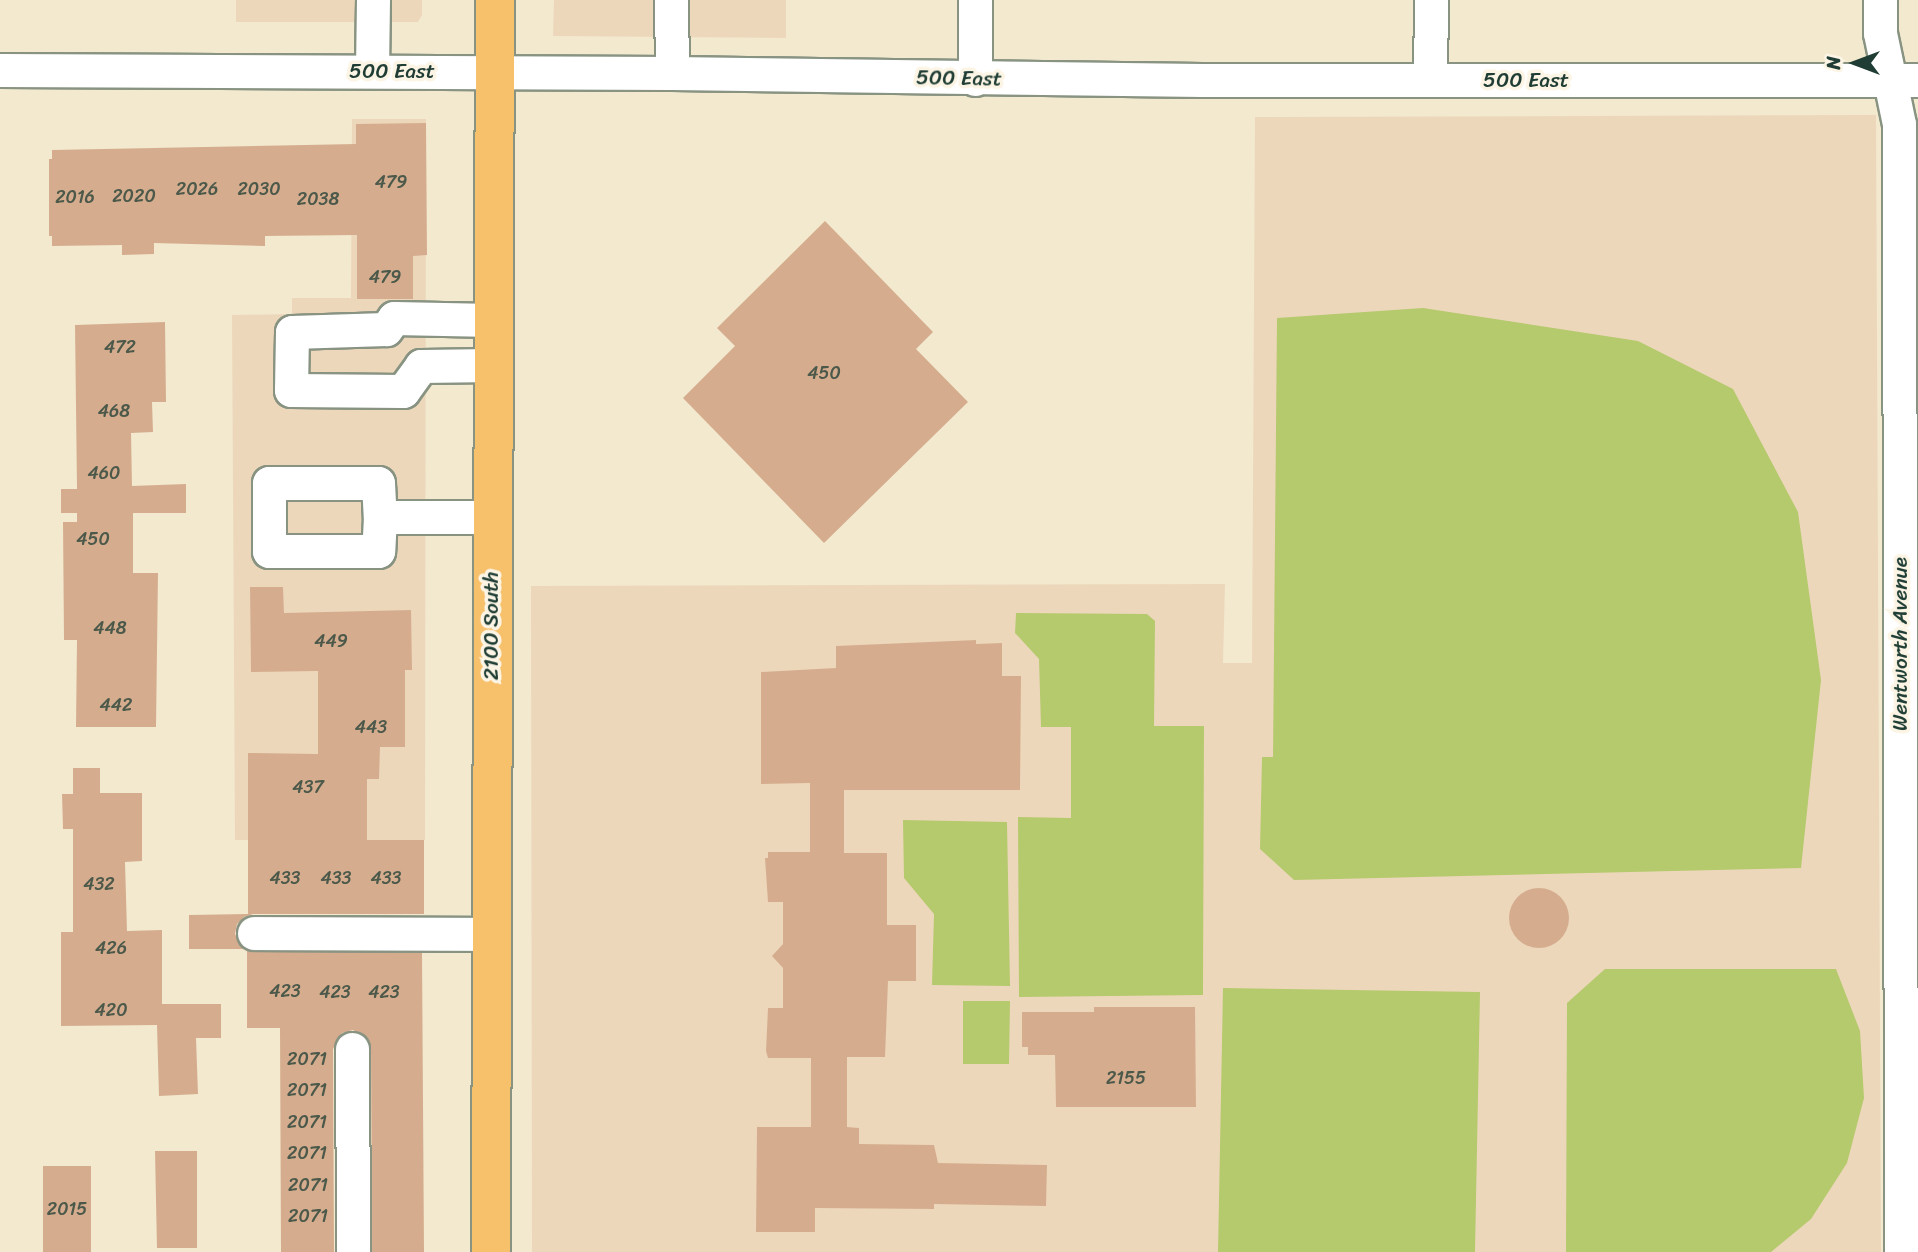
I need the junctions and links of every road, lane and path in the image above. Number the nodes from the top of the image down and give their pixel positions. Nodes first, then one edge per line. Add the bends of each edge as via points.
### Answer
1 (373, 0) edge
2 (495, 0) edge
3 (671, 0) edge
4 (975, 0) edge
5 (1431, 0) edge
6 (1880, 0) edge
7 (0, 70) edge
8 (372, 71) junction
9 (494, 72) junction
10 (672, 73) junction
11 (975, 79) junction
12 (1904, 79) edge
13 (1430, 80) junction
14 (493, 320) junction
15 (493, 365) junction
16 (380, 517) dead end
17 (492, 517) junction
18 (254, 933) dead end
19 (491, 934) junction
20 (352, 1049) dead end
21 (353, 1252) edge
22 (491, 1252) edge
23 (1901, 1252) edge

1 - 8 street
2 - 9 main road, 2100 South
3 - 10 street
4 - 11 street
5 - 13 street
6 - 12 street, Wentworth Avenue via 1880,33
7 - 8 street, 500 East
8 - 9 street, 500 East
9 - 10 street, 500 East
9 - 14 main road, 2100 South
10 - 11 street, 500 East
11 - 13 street, 500 East
12 - 13 street, 500 East
12 - 23 street, Wentworth Avenue via 1899,124
14 - 15 main road, 2100 South
14 - 15 street via 394,318 386,330 292,332 291,390 403,391 421,366
15 - 17 main road, 2100 South
16 - 17 street
17 - 19 main road, 2100 South
18 - 19 street
19 - 22 main road, 2100 South
20 - 21 street

